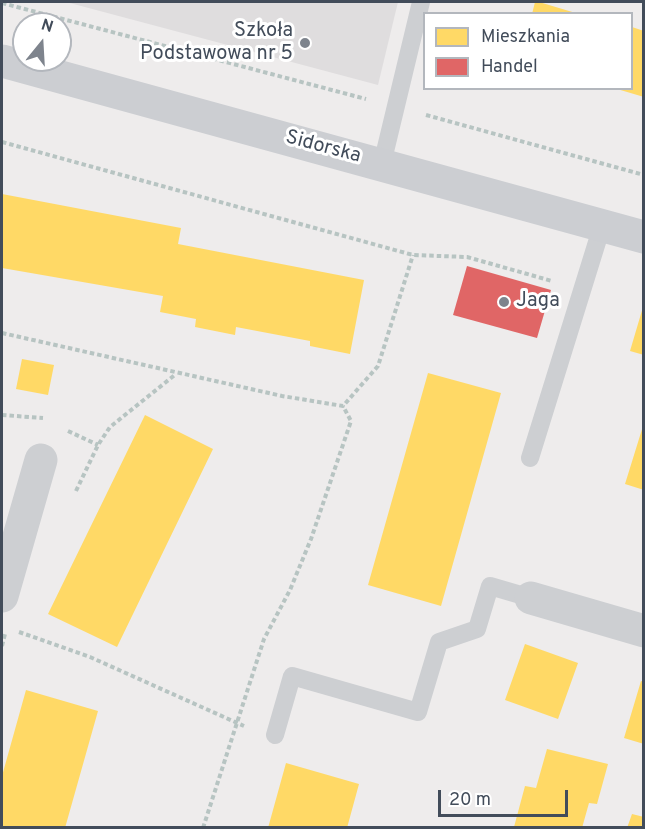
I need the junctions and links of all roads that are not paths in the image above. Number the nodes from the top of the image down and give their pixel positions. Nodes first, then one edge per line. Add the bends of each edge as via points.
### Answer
1 (421, 2) edge
2 (2, 61) edge
3 (382, 164) junction
4 (602, 226) junction
5 (644, 237) edge
6 (530, 458) dead end
7 (41, 460) dead end
8 (531, 598) joint
9 (4, 612) edge
10 (644, 631) edge
11 (275, 735) road end

1 - 3 lane
2 - 3 street, Sidorska
3 - 4 street, Sidorska
4 - 5 street, Sidorska
4 - 6 lane
7 - 9 street
8 - 10 street
8 - 11 lane via 490,586 477,629 439,642 418,712 292,676

